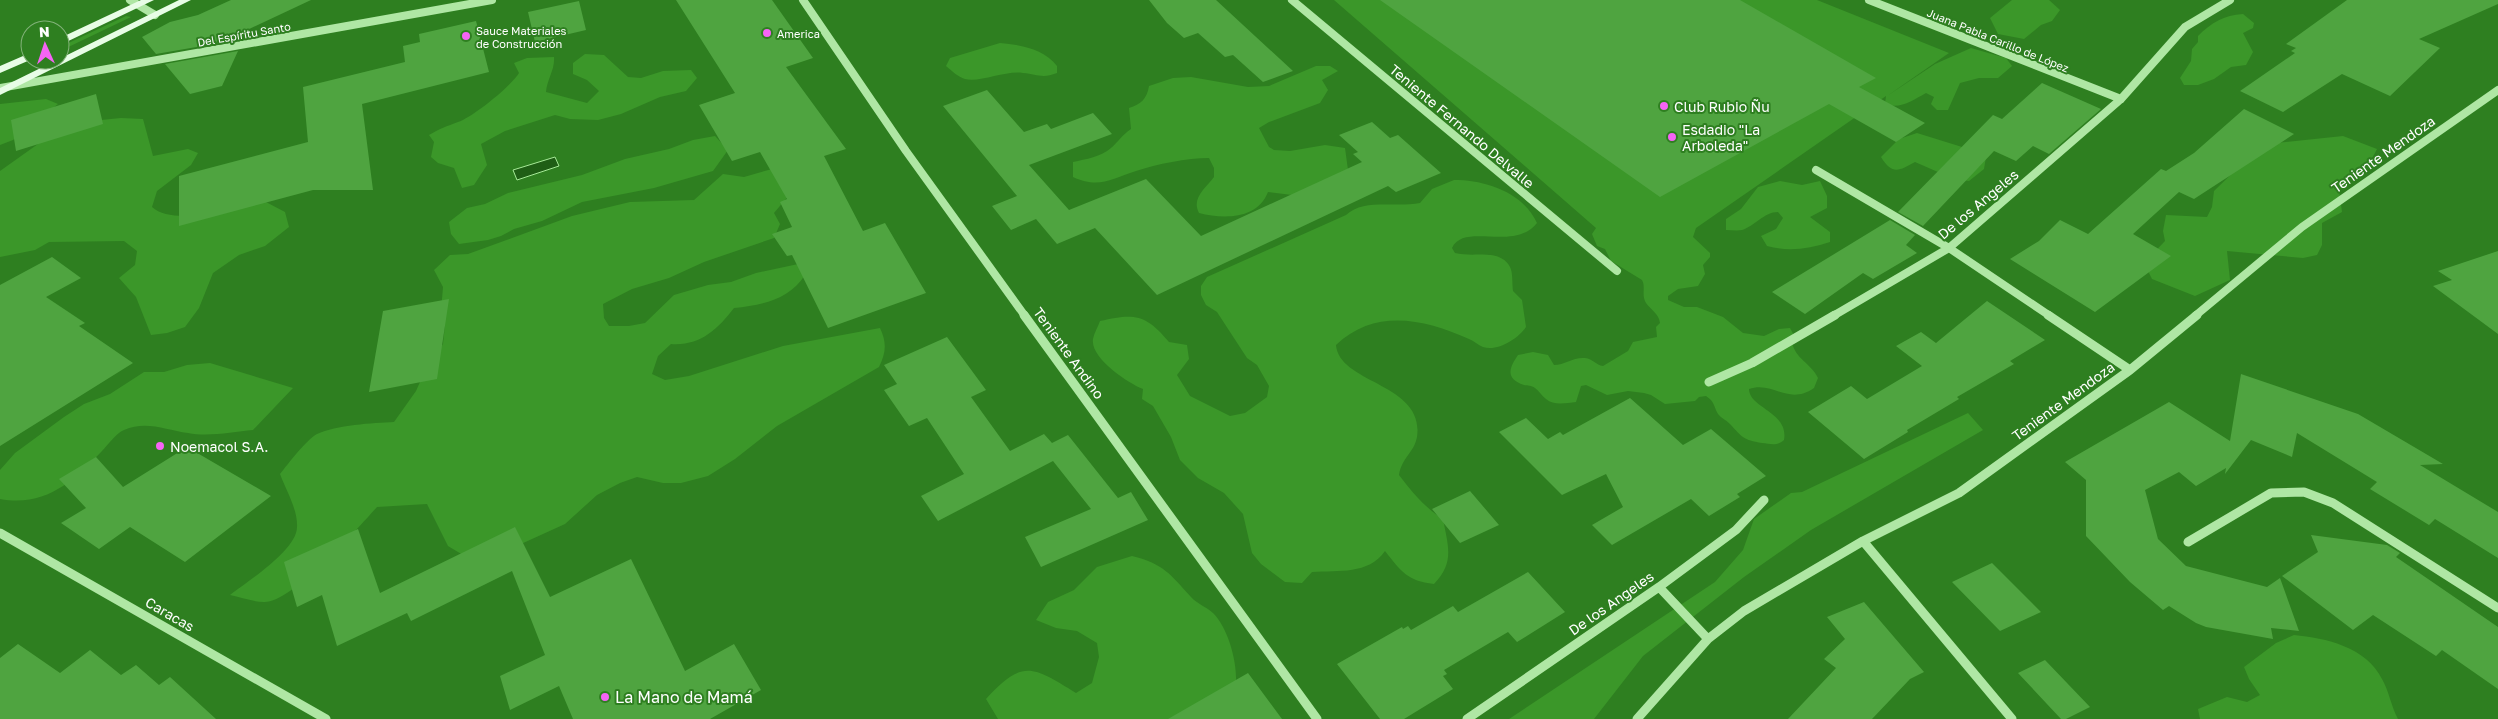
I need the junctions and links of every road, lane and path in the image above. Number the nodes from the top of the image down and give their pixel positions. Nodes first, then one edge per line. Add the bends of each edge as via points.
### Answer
1 (149, 0) edge
2 (186, 0) edge
3 (492, 0) edge
4 (803, 0) edge
5 (1292, 0) edge
6 (1869, 0) edge
7 (2230, 0) edge
8 (134, 3) edge
9 (155, 15) junction
10 (70, 37) edge
11 (20, 61) edge
12 (0, 70) edge
13 (3, 89) edge
14 (2498, 90) edge
15 (2121, 100) junction
16 (1816, 170) dead end
17 (1949, 248) junction
18 (1617, 271) dead end
19 (2130, 370) junction
20 (1709, 382) dead end
21 (1764, 500) dead end
22 (0, 533) edge
23 (1863, 541) junction
24 (2188, 542) dead end
25 (1658, 587) junction
26 (2498, 608) edge
27 (1708, 638) junction
28 (326, 719) edge
29 (1317, 719) edge
30 (1467, 719) edge
31 (1638, 719) edge
32 (2012, 719) edge

1 - 8 main road
2 - 9 main road
3 - 13 street, Del Espíritu Santo
4 - 29 street, Teniente Andino via 906,151
5 - 18 street, Teniente Fernando Delvalle
6 - 15 street, Juana Pabla Carillo de López
7 - 15 street, De los Angeles via 2185,27
8 - 9 street
8 - 10 main road
9 - 13 main road
11 - 12 main road
14 - 19 street, Teniente Mendoza via 2302,227
15 - 17 street, De los Angeles
16 - 17 street
17 - 19 street
17 - 20 street, De los Angeles via 1752,363
19 - 23 street, Teniente Mendoza via 1958,493
21 - 25 street, De los Angeles via 1736,530
22 - 28 street, Caracas
23 - 27 street, Teniente Mendoza via 1744,611
23 - 32 street
24 - 26 street via 2271,493 2304,492 2333,503
25 - 27 street
25 - 30 street, De los Angeles
27 - 31 street, Teniente Mendoza

